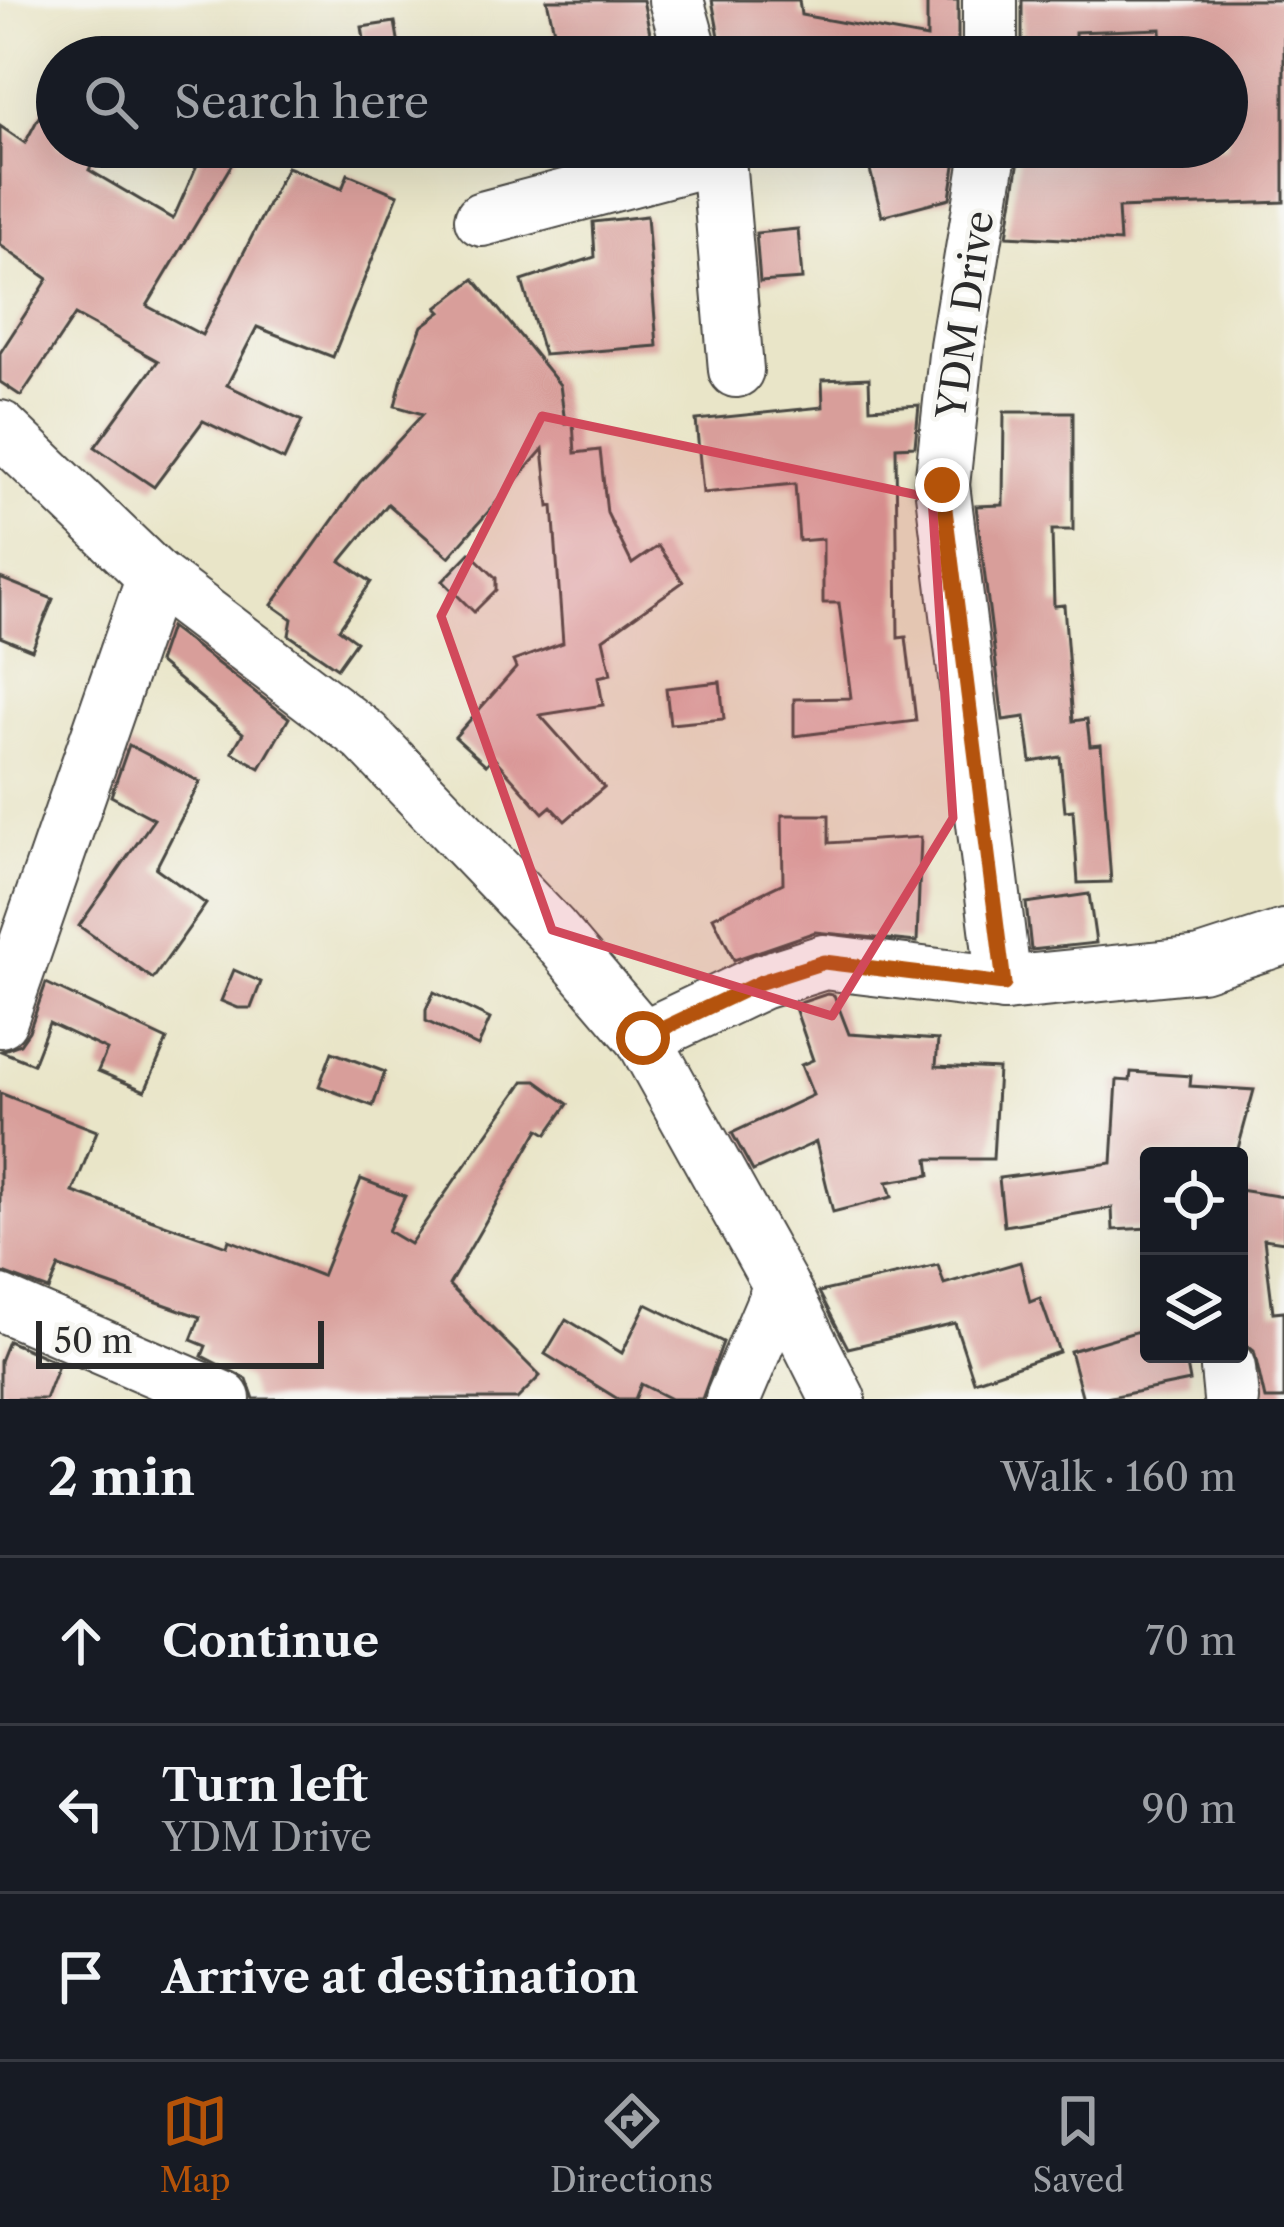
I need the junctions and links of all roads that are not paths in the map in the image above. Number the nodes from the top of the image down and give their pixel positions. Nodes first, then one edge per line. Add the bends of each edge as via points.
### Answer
1 (676, 0) edge
2 (991, 0) edge
3 (686, 36) edge
4 (990, 36) edge
5 (719, 168) edge
6 (987, 168) edge
7 (575, 170) edge
8 (482, 219) dead end
9 (736, 370) dead end
10 (0, 428) edge
11 (154, 576) junction
12 (1284, 938) edge
13 (1004, 984) junction
14 (0, 1020) edge
15 (643, 1038) junction
16 (781, 1286) junction
17 (0, 1303) edge
18 (223, 1399) edge
19 (734, 1399) edge
20 (838, 1399) edge

1 - 3 street
2 - 4 street
5 - 9 street
6 - 13 street, YDM Drive via 942,485
7 - 8 street
10 - 11 street
11 - 14 street
11 - 15 street via 364,736 551,929
12 - 13 street via 1201,964
13 - 15 street via 824,962
15 - 16 street
16 - 19 street
16 - 20 street
17 - 18 street

